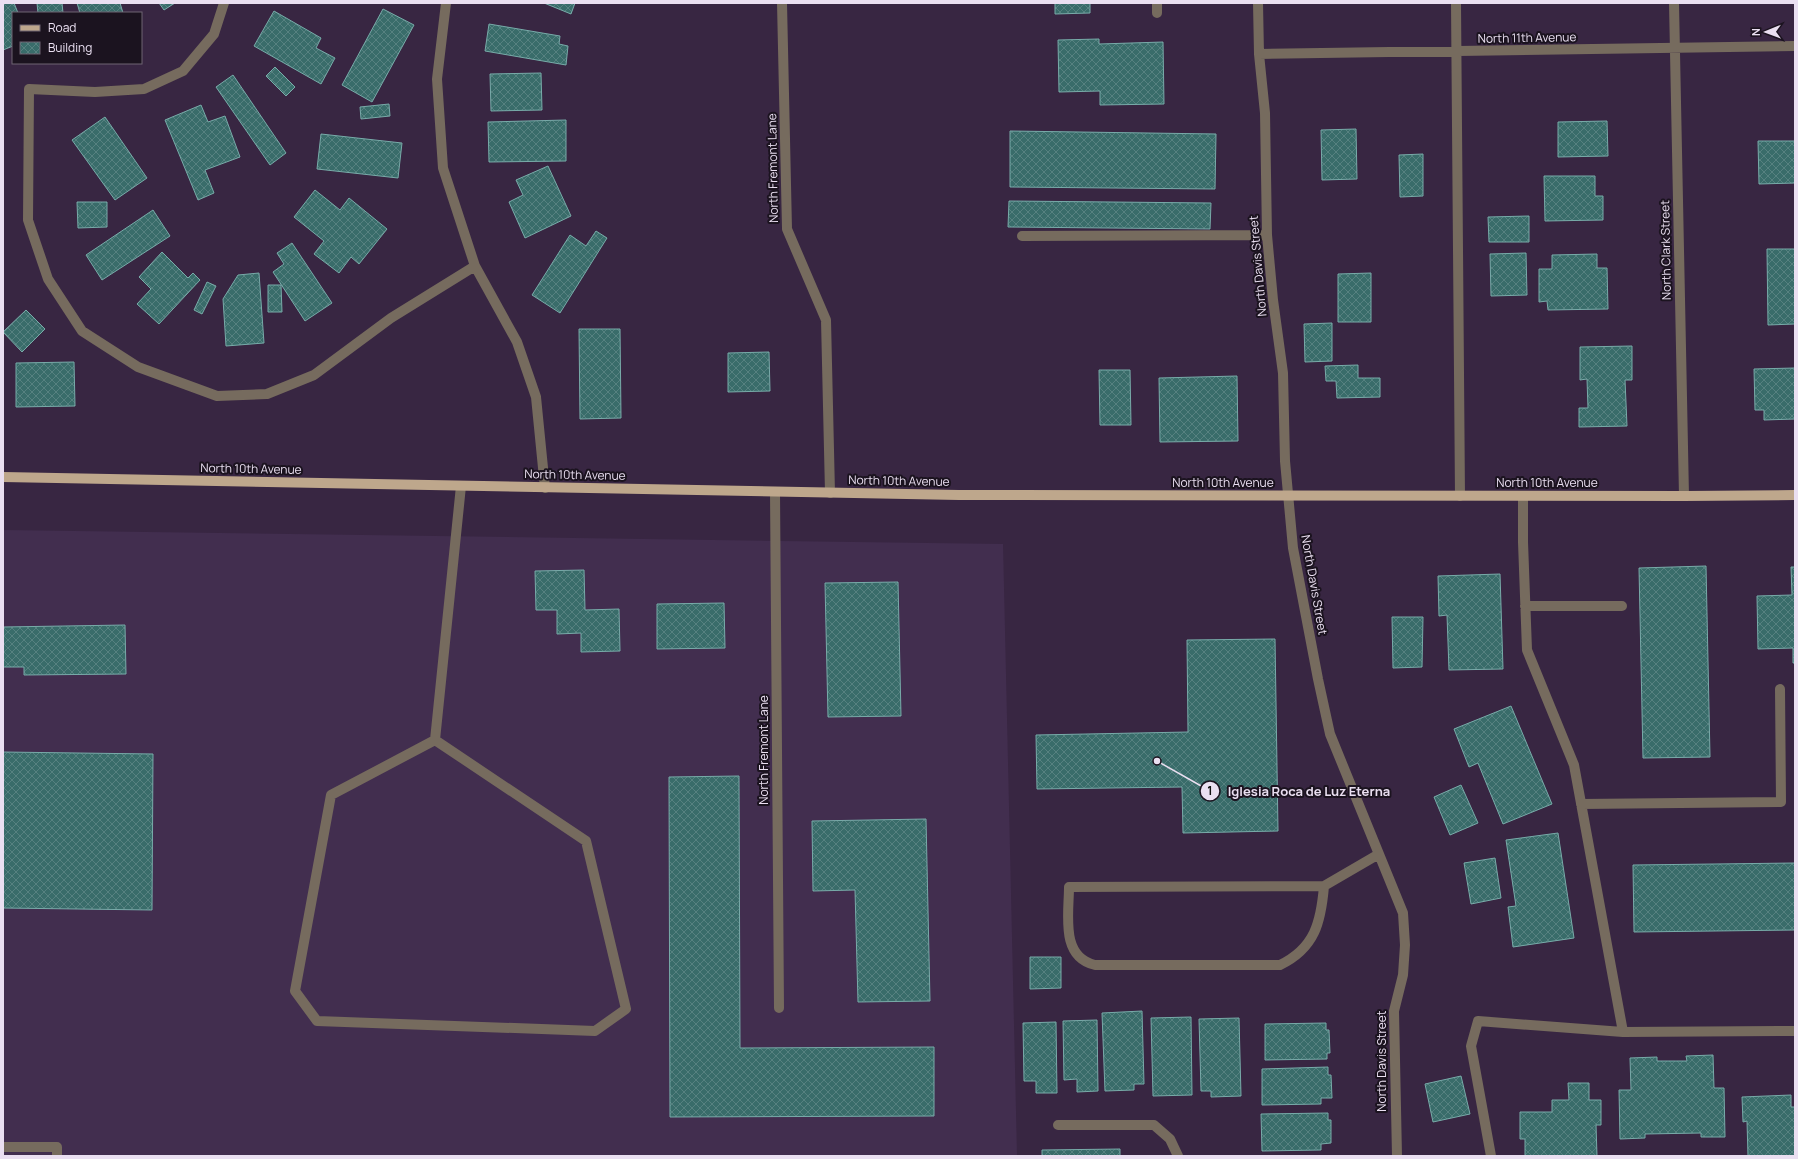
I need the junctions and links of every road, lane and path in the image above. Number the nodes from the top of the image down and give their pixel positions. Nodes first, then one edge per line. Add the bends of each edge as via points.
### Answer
1 (224, 3) edge
2 (446, 3) edge
3 (782, 3) edge
4 (1258, 3) edge
5 (1456, 3) edge
6 (1674, 3) edge
7 (1795, 46) edge
8 (1674, 48) junction
9 (1456, 52) junction
10 (1259, 54) junction
11 (1267, 235) junction
12 (1022, 236) dead end
13 (475, 266) junction
14 (3, 477) edge
15 (460, 486) junction
16 (545, 488) junction
17 (776, 492) junction
18 (830, 493) junction
19 (1795, 495) edge
20 (1288, 496) junction
21 (1460, 496) junction
22 (1523, 496) junction
23 (1684, 496) junction
24 (1525, 606) junction
25 (1622, 606) dead end
26 (1780, 689) dead end
27 (435, 740) junction
28 (1581, 804) junction
29 (1379, 854) junction
30 (1324, 886) junction
31 (779, 1008) dead end
32 (1623, 1032) junction
33 (1795, 1032) edge
34 (1058, 1125) dead end
35 (3, 1147) edge
36 (57, 1156) edge
37 (1178, 1156) edge
38 (1396, 1156) edge
39 (1492, 1156) edge

1 - 13 street via 214,34 183,71 144,89 95,92 29,89 28,220 48,279 82,331 138,367 217,396 267,394 314,375 391,318
2 - 13 street via 437,79 443,168
3 - 18 street, North Fremont Lane via 787,229 826,320
4 - 10 street, North Davis Street
5 - 9 street
6 - 8 street, North Clark Street
7 - 8 street, North 11th Avenue
8 - 9 street, North 11th Avenue
8 - 23 street, North Clark Street
9 - 10 street, North 11th Avenue
9 - 21 street
10 - 11 street, North Davis Street via 1265,113
11 - 12 street
11 - 20 street, North Davis Street via 1283,373
13 - 16 street via 517,342 536,397
14 - 15 main road, North 10th Avenue
15 - 16 main road, North 10th Avenue
15 - 27 street
16 - 17 main road, North 10th Avenue
17 - 18 main road, North 10th Avenue
17 - 31 street, North Fremont Lane
18 - 20 main road, North 10th Avenue
19 - 23 main road, North 10th Avenue
20 - 21 main road, North 10th Avenue
20 - 29 street, North Davis Street via 1300,583 1330,734
21 - 22 main road, North 10th Avenue
22 - 23 main road, North 10th Avenue
22 - 24 street
24 - 25 street
24 - 28 street via 1526,650 1574,765
26 - 28 street via 1781,802
27 - 27 street via 586,841 626,1009 595,1031 317,1022 295,991 331,795
28 - 32 street
29 - 30 street
29 - 38 street, North Davis Street via 1403,913 1405,945 1403,975 1394,1011
30 - 30 street via 1069,887 1068,938 1075,954 1086,963 1095,965 1280,965 1294,958 1306,947 1316,930 1322,912
32 - 33 street
32 - 39 street via 1478,1021 1471,1046
34 - 37 street via 1154,1125 1170,1139
35 - 36 street via 57,1147

